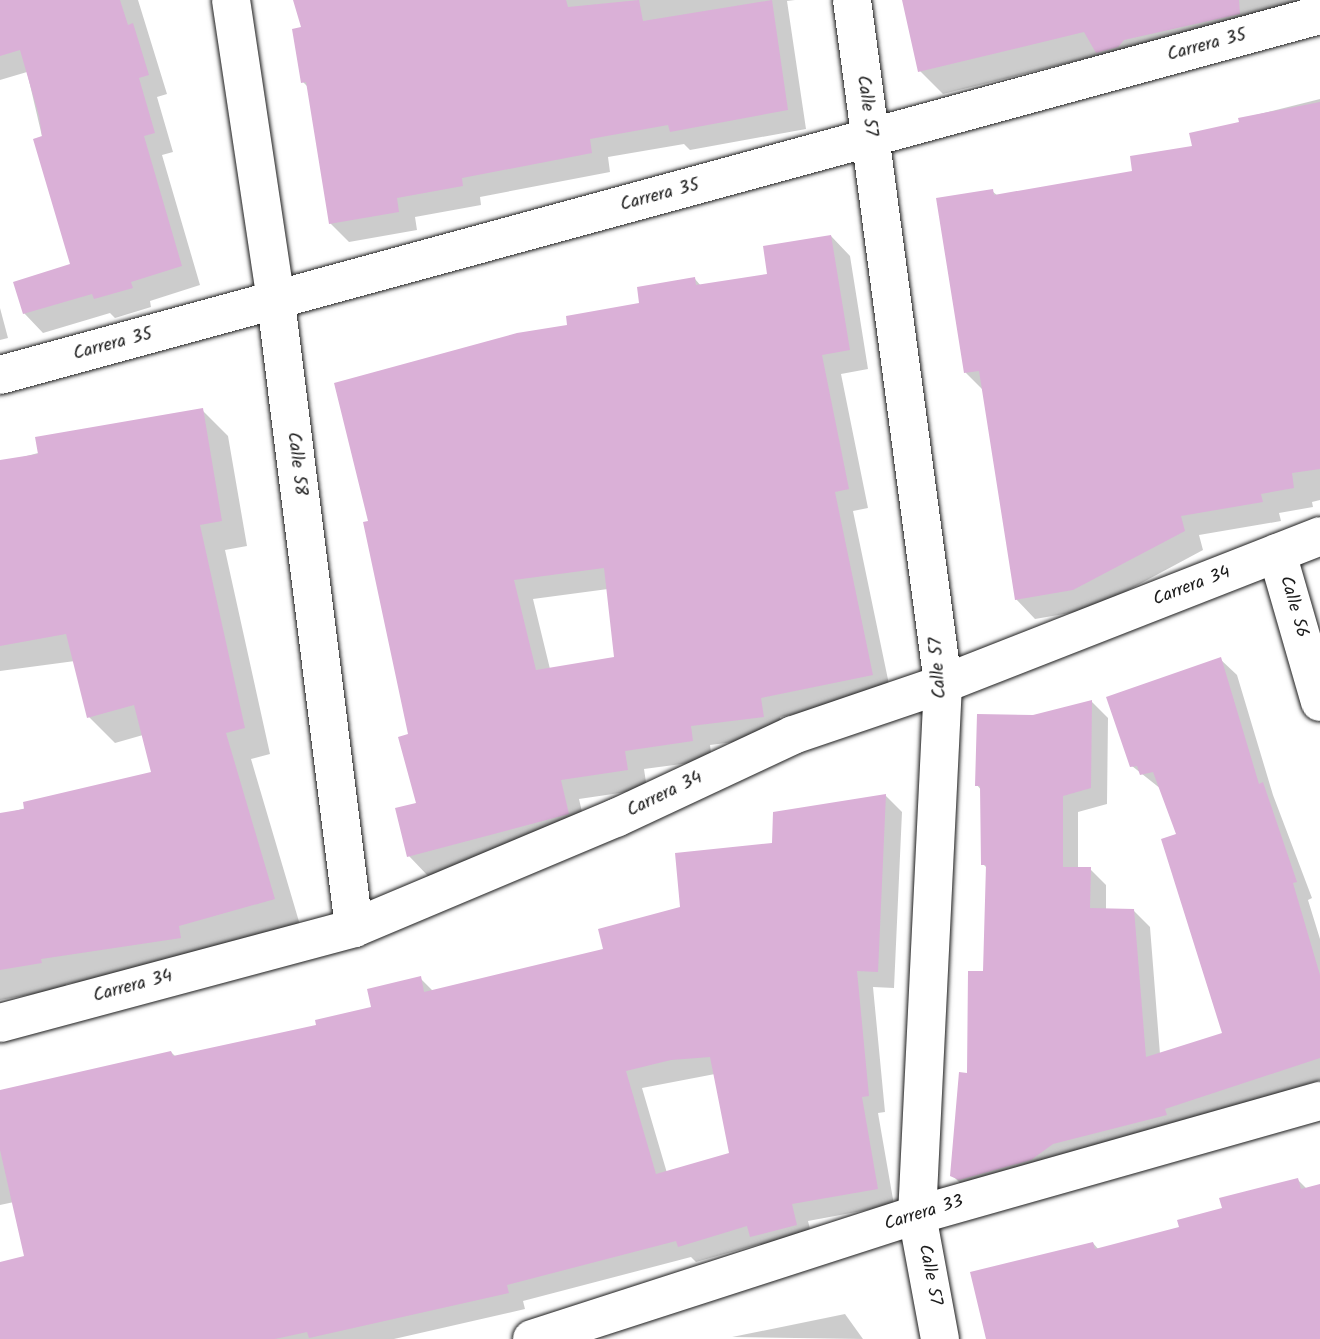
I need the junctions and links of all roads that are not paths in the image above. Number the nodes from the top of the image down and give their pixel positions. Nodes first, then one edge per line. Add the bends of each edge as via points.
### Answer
1 (231, 0) edge
2 (852, 0) edge
3 (1320, 15) edge
4 (871, 139) junction
5 (276, 302) junction
6 (0, 375) edge
7 (1320, 536) edge
8 (1277, 553) junction
9 (943, 684) junction
10 (1320, 702) edge
11 (354, 929) junction
12 (0, 1023) edge
13 (1320, 1101) edge
14 (918, 1215) junction
15 (533, 1339) edge
16 (940, 1339) edge

1 - 5 street, Calle 58
2 - 4 street, Calle 57
3 - 4 street, Carrera 35
4 - 5 street, Carrera 35
4 - 9 street, Calle 57
5 - 6 street, Carrera 35
5 - 11 street, Calle 58
7 - 8 street, Carrera 34
8 - 9 street, Carrera 34
8 - 10 street, Calle 56
9 - 11 street, Carrera 34 via 793,735 616,818
9 - 14 street, Calle 57
11 - 12 street, Carrera 34
13 - 14 street, Carrera 33
14 - 15 street, Carrera 33
14 - 16 street, Calle 57

